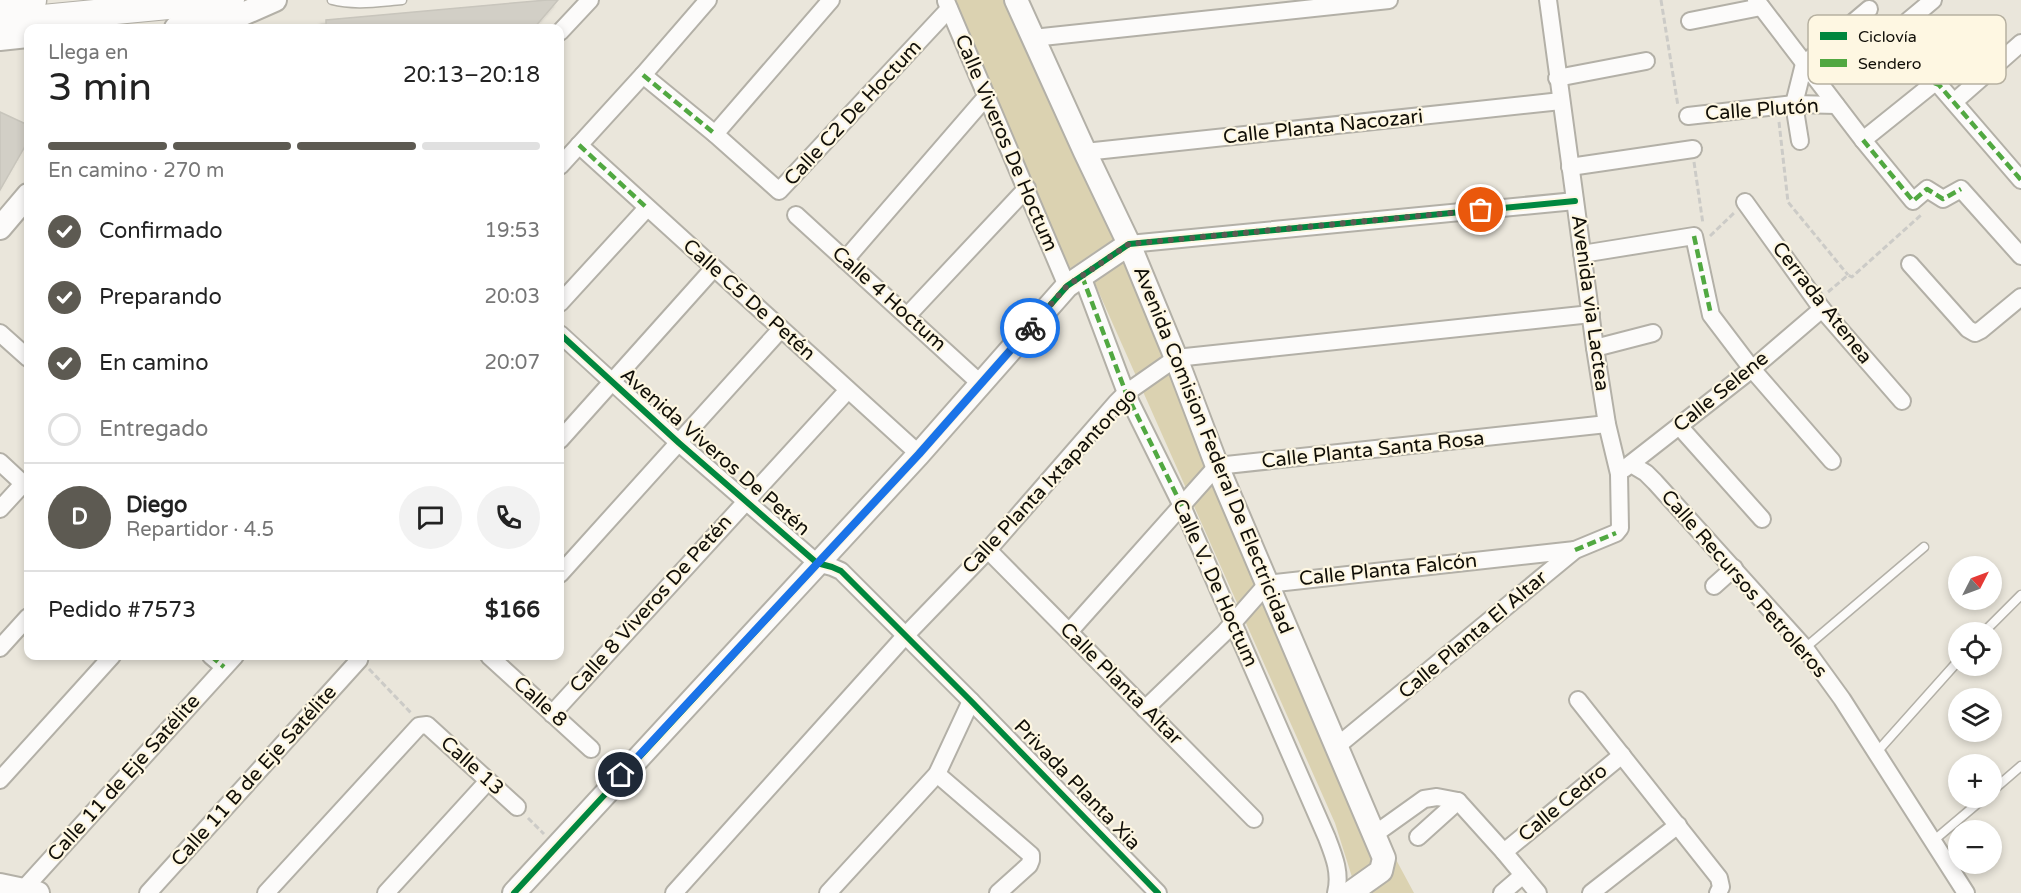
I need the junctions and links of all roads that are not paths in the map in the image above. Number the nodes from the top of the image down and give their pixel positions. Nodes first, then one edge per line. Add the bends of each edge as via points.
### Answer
1 (31, 0) edge
2 (275, 0) edge
3 (332, 0) edge
4 (402, 0) edge
5 (590, 0) edge
6 (708, 0) edge
7 (831, 0) edge
8 (1016, 0) edge
9 (1389, 0) edge
10 (1548, 0) edge
11 (1933, 0) edge
12 (0, 3) edge
13 (1759, 4) edge
14 (947, 5) edge
15 (1869, 9) dead end
16 (1862, 15) edge
17 (1915, 15) edge
18 (223, 20) edge
19 (1690, 21) dead end
20 (0, 22) edge
21 (200, 24) edge
22 (564, 28) edge
23 (1033, 38) junction
24 (24, 39) edge
25 (0, 42) edge
26 (2021, 43) edge
27 (2006, 56) edge
28 (1646, 61) dead end
29 (1808, 61) edge
30 (1804, 64) junction
31 (1808, 69) edge
32 (643, 75) junction
33 (1557, 78) junction
34 (1820, 84) edge
35 (1932, 84) edge
36 (1936, 84) edge
37 (1974, 84) edge
38 (986, 97) junction
39 (1561, 101) junction
40 (1954, 102) junction
41 (1794, 104) junction
42 (1836, 105) junction
43 (1688, 116) road end
44 (714, 134) junction
45 (1863, 140) junction
46 (1800, 141) dead end
47 (579, 145) junction
48 (1692, 149) road end
49 (1085, 152) junction
50 (564, 162) edge
51 (1570, 167) junction
52 (2019, 175) edge
53 (1027, 188) junction
54 (24, 200) edge
55 (1575, 201) junction
56 (1745, 202) road end
57 (647, 208) junction
58 (796, 215) dead end
59 (0, 228) edge
60 (1129, 244) junction
61 (1582, 254) junction
62 (2021, 256) edge
63 (845, 260) junction
64 (1910, 264) dead end
65 (714, 268) junction
66 (1074, 281) junction
67 (2021, 297) edge
68 (564, 299) edge
69 (1819, 306) junction
70 (1591, 314) junction
71 (907, 316) junction
72 (781, 328) junction
73 (0, 333) edge
74 (1653, 333) dead end
75 (564, 338) edge
76 (1595, 348) junction
77 (24, 349) edge
78 (1176, 358) junction
79 (1752, 369) junction
80 (611, 382) junction
81 (981, 384) junction
82 (848, 390) junction
83 (1126, 393) junction
84 (1902, 401) dead end
85 (1607, 424) junction
86 (1679, 426) junction
87 (564, 435) edge
88 (679, 443) junction
89 (919, 454) junction
90 (1832, 461) dead end
91 (0, 462) edge
92 (1217, 466) junction
93 (1625, 469) junction
94 (24, 484) edge
95 (24, 488) edge
96 (745, 501) junction
97 (1182, 506) junction
98 (0, 509) edge
99 (1762, 519) dead end
100 (1616, 533) joint
101 (1924, 547) dead end
102 (988, 550) junction
103 (1575, 550) junction
104 (817, 563) junction
105 (1734, 568) junction
106 (564, 570) edge
107 (1267, 584) junction
108 (1714, 586) dead end
109 (2021, 595) edge
110 (24, 621) edge
111 (1994, 622) edge
112 (1232, 623) junction
113 (1069, 632) junction
114 (906, 636) junction
115 (0, 648) edge
116 (1805, 648) junction
117 (108, 660) edge
118 (358, 660) edge
119 (493, 660) edge
120 (230, 661) edge
121 (1948, 672) edge
122 (1578, 700) dead end
123 (971, 701) junction
124 (1145, 709) junction
125 (552, 714) junction
126 (1336, 747) junction
127 (591, 749) dead end
128 (1876, 753) junction
129 (1622, 755) junction
130 (2021, 766) edge
131 (937, 774) junction
132 (0, 780) edge
133 (488, 781) junction
134 (2002, 782) edge
135 (1458, 801) junction
136 (517, 807) road end
137 (1972, 808) edge
138 (1254, 819) dead end
139 (1678, 825) junction
140 (1374, 834) junction
141 (1418, 837) dead end
142 (1933, 841) junction
143 (1504, 852) junction
144 (1523, 875) junction
145 (0, 885) edge
146 (1718, 885) edge
147 (27, 892) edge
148 (148, 893) edge
149 (266, 893) edge
150 (386, 893) edge
151 (514, 893) edge
152 (674, 893) edge
153 (828, 893) edge
154 (998, 893) edge
155 (1158, 893) edge
156 (1336, 893) edge
157 (1350, 893) edge
158 (1502, 893) edge
159 (1538, 893) edge
160 (1591, 893) edge
161 (1966, 893) edge

1 - 12 highway
2 - 18 main road
3 - 4 lane via 346,4
5 - 22 street
6 - 32 street
7 - 44 street
8 - 23 main road, Avenida Comision Federal De Electricidad
9 - 23 street
10 - 33 street, Avenida via Lactea
11 - 17 street
13 - 19 street
13 - 30 street
14 - 38 street, Calle Viveros De Hoctum
14 - 44 street, Calle C2 De Hoctum via 781,190 776,190
15 - 16 street
18 - 20 main road
18 - 21 main road
23 - 49 main road, Avenida Comision Federal De Electricidad
24 - 25 street
26 - 27 street
28 - 33 street
29 - 30 street
30 - 31 street
30 - 41 street
32 - 44 street
32 - 47 street
33 - 39 street, Avenida via Lactea
34 - 42 street
35 - 45 street
36 - 40 street
37 - 40 street
38 - 53 street, Calle Viveros De Hoctum
38 - 63 street
39 - 49 street, Calle Planta Nacozari
39 - 51 street, Avenida via Lactea
40 - 52 street
41 - 42 street, Calle Plutón
41 - 43 street, Calle Plutón
41 - 46 street
42 - 45 street
45 - 62 street via 1913,201 1927,189 1943,199 1961,189
47 - 50 street
47 - 57 street, Calle C5 De Petén
48 - 51 street
49 - 60 main road, Avenida Comision Federal De Electricidad
51 - 55 street, Avenida via Lactea
53 - 66 street, Calle Viveros De Hoctum
53 - 71 street
54 - 59 main road
55 - 60 street
55 - 61 street, Avenida via Lactea
56 - 69 street, Cerrada Atenea
57 - 65 street, Calle C5 De Petén
57 - 68 street
58 - 63 street, Calle 4 Hoctum
60 - 66 main road
60 - 78 main road, Avenida Comision Federal De Electricidad
61 - 70 street, Avenida via Lactea
61 - 79 street via 1701,233 1711,315
63 - 71 street, Calle 4 Hoctum
64 - 67 street via 1975,333
65 - 72 street, Calle C5 De Petén
65 - 80 street
66 - 81 main road
66 - 83 street, Calle V. De Hoctum
69 - 79 street, Calle Selene
69 - 84 street, Cerrada Atenea
70 - 76 street, Avenida via Lactea
70 - 78 street, Calle Planta Ixtapantongo
71 - 81 street, Calle 4 Hoctum
72 - 82 street, Calle C5 De Petén
72 - 88 street
73 - 77 street
74 - 76 street
75 - 80 street, Avenida Viveros De Petén
76 - 85 street, Avenida via Lactea
78 - 83 street, Calle Planta Ixtapantongo
78 - 92 main road, Avenida Comision Federal De Electricidad
79 - 86 street, Calle Selene
79 - 90 street
80 - 87 street
80 - 88 street, Avenida Viveros De Petén
81 - 89 main road
82 - 89 street, Calle C5 De Petén
82 - 96 street, Calle 8 Viveros De Petén
83 - 97 street, Calle V. De Hoctum
83 - 102 street, Calle Planta Ixtapantongo
85 - 92 street, Calle Planta Santa Rosa
85 - 93 street, Avenida via Lactea
86 - 93 street, Calle Selene
86 - 99 street
88 - 96 street, Avenida Viveros De Petén
88 - 106 street
89 - 104 main road
91 - 94 street
92 - 97 street
92 - 107 main road, Avenida Comision Federal De Electricidad
93 - 100 street, Avenida via Lactea via 1620,528
93 - 105 street, Calle Recursos Petroleros via 1646,473
95 - 98 street
96 - 104 street, Avenida Viveros De Petén
96 - 125 street, Calle 8 Viveros De Petén
97 - 112 street, Calle V. De Hoctum
97 - 113 street
100 - 103 street, Calle Planta El Altar
101 - 116 lane
102 - 113 street, Calle Planta Altar
102 - 114 street, Calle Planta Ixtapantongo
103 - 107 street, Calle Planta Falcón
103 - 126 street, Calle Planta El Altar
104 - 114 street, Avenida Viveros De Petén via 841,571
104 - 151 main road
105 - 108 street
105 - 116 street, Calle Recursos Petroleros
107 - 112 street
107 - 126 main road, Avenida Comision Federal De Electricidad
109 - 111 lane
110 - 115 street
112 - 124 street
112 - 156 street, Calle V. De Hoctum via 1335,859 1340,880
113 - 124 street, Calle Planta Altar
114 - 123 street, Avenida Viveros De Petén
114 - 152 street, Calle Planta Ixtapantongo
116 - 128 street, Calle Recursos Petroleros
117 - 132 street
118 - 148 street, Calle 11 B de Eje Satélite
119 - 125 street, Calle 8
120 - 147 street, Calle 11 de Eje Satélite
121 - 128 lane
122 - 129 street
123 - 131 street
123 - 155 street, Privada Planta Xia
124 - 138 street, Calle Planta Altar
125 - 127 street, Calle 8
126 - 140 main road, Avenida Comision Federal De Electricidad
128 - 142 street, Calle Recursos Petroleros
129 - 139 street
129 - 143 street, Calle Cedro
130 - 134 lane
131 - 153 street
131 - 154 street via 1031,855 1029,865
133 - 136 street, Calle 13
133 - 149 street, Calle 13 via 425,725 418,726
133 - 150 street
135 - 140 street via 1424,799
135 - 141 street
135 - 143 street
137 - 142 lane
139 - 146 street
139 - 160 street
140 - 157 main road, Avenida Comision Federal De Electricidad via 1384,858 1381,871
142 - 161 street, Calle Recursos Petroleros
143 - 144 street
144 - 158 street
144 - 159 street
145 - 147 main road

